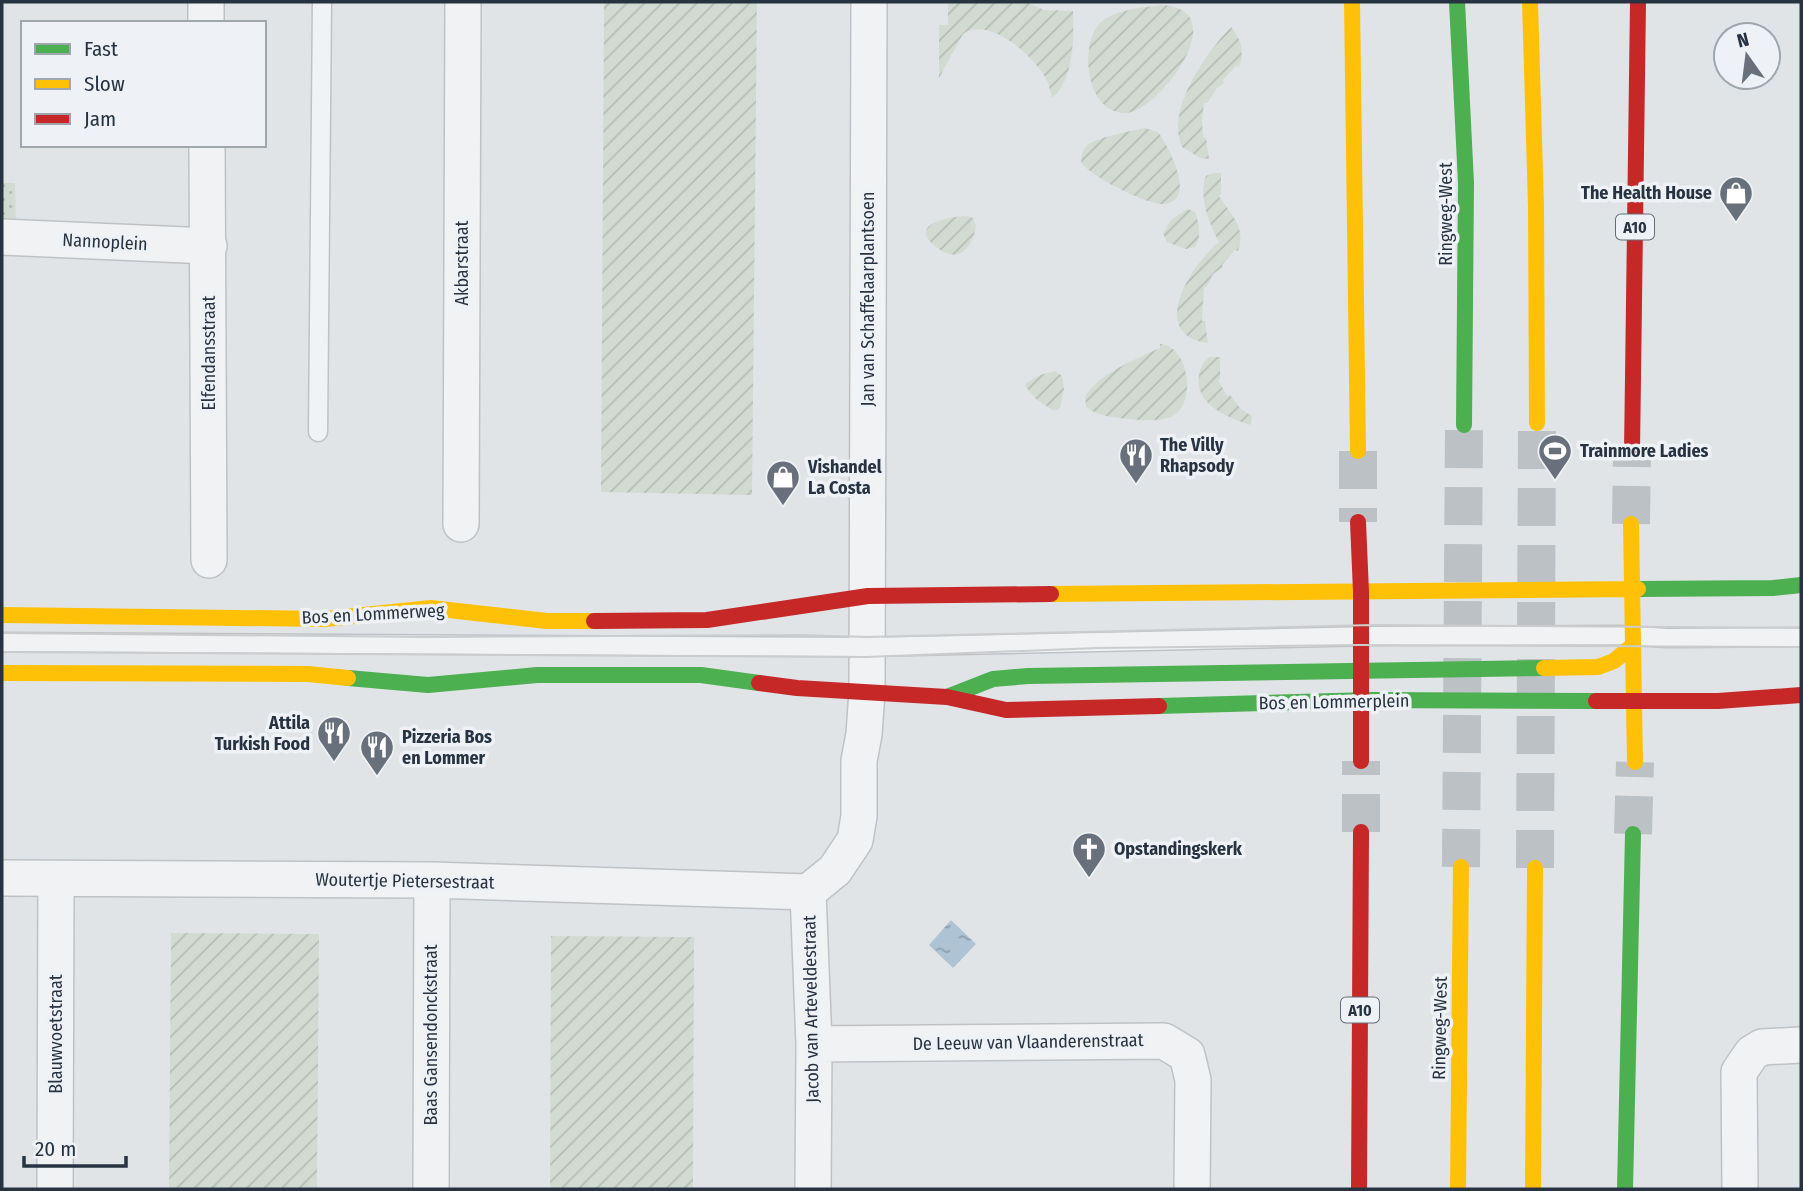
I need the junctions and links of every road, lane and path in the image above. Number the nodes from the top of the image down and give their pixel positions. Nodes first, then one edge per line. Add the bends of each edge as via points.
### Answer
1 (206, 2) edge
2 (322, 2) edge
3 (463, 2) edge
4 (869, 2) edge
5 (1352, 2) edge
6 (1457, 2) edge
7 (1530, 2) edge
8 (1638, 2) edge
9 (206, 21) edge
10 (207, 147) edge
11 (2, 237) edge
12 (209, 246) junction
13 (1537, 423) tunnel mouth
14 (1464, 425) tunnel mouth
15 (318, 432) dead end
16 (1358, 451) tunnel mouth
17 (1632, 452) tunnel mouth
18 (1358, 523) tunnel mouth
19 (461, 524) dead end
20 (1631, 524) tunnel mouth
21 (209, 560) dead end
22 (1801, 585) edge
23 (1631, 589) junction
24 (1361, 592) junction
25 (868, 596) junction
26 (2, 615) edge
27 (1360, 636) junction
28 (1801, 638) edge
29 (1632, 641) junction
30 (2, 642) edge
31 (867, 647) junction
32 (1361, 671) junction
33 (2, 673) edge
34 (867, 692) junction
35 (1801, 695) edge
36 (947, 697) junction
37 (1633, 700) junction
38 (1360, 701) junction
39 (1361, 761) tunnel mouth
40 (1634, 762) tunnel mouth
41 (1361, 832) tunnel mouth
42 (1633, 834) tunnel mouth
43 (1461, 867) tunnel mouth
44 (1535, 867) tunnel mouth
45 (2, 878) edge
46 (56, 878) junction
47 (432, 880) junction
48 (808, 892) junction
49 (814, 1044) junction
50 (1801, 1045) edge
51 (55, 1189) edge
52 (430, 1189) edge
53 (813, 1189) edge
54 (1192, 1189) edge
55 (1359, 1189) edge
56 (1458, 1189) edge
57 (1533, 1189) edge
58 (1625, 1189) edge
59 (1740, 1189) edge

1 - 9 street
2 - 15 lane
3 - 19 street, Akbarstraat
4 - 25 street, Jan van Schaffelaarplantsoen
5 - 16 main road
6 - 14 main road, Ringweg-West via 1466,183
7 - 13 main road
8 - 17 main road, A10
10 - 12 street, Elfendansstraat
11 - 12 street, Nannoplein
12 - 21 street, Elfendansstraat
18 - 24 main road
20 - 23 main road
22 - 23 main road
23 - 24 main road
23 - 29 main road
24 - 25 main road
24 - 27 main road
25 - 26 main road, Bos en Lommerweg via 707,620 547,621 430,607 325,619
25 - 31 street, Jacob van Arteveldestraat
27 - 29 lane
27 - 31 lane
27 - 32 main road
28 - 29 lane
29 - 32 main road via 1614,661 1598,667
29 - 37 main road
30 - 31 lane, Bos en Lommerweg
31 - 34 street, Jacob van Arteveldestraat
32 - 36 main road via 1028,676 993,679
32 - 38 main road
33 - 34 main road via 308,674 428,685 537,675 701,675
34 - 36 main road, Bos en Lommerplein
34 - 48 street, Jacob van Arteveldestraat via 855,840 835,870
35 - 37 main road, Bos en Lommerplein via 1718,701
36 - 38 main road, Bos en Lommerplein via 1006,710
37 - 38 main road, Bos en Lommerplein
37 - 40 main road
38 - 39 main road
41 - 55 main road, A10
42 - 58 main road
43 - 56 main road, Ringweg-West
44 - 57 main road
45 - 46 street, Woutertje Pietersestraat
46 - 47 street, Woutertje Pietersestraat
46 - 51 street, Blauwvoetstraat
47 - 48 street, Woutertje Pietersestraat
47 - 52 street, Baas Gansendonckstraat
48 - 49 street, Jacob van Arteveldestraat
49 - 53 street, Jacob van Arteveldestraat
49 - 54 street, De Leeuw van Vlaanderenstraat via 1164,1041 1187,1055 1193,1080
50 - 59 street via 1762,1048 1752,1053 1739,1072

